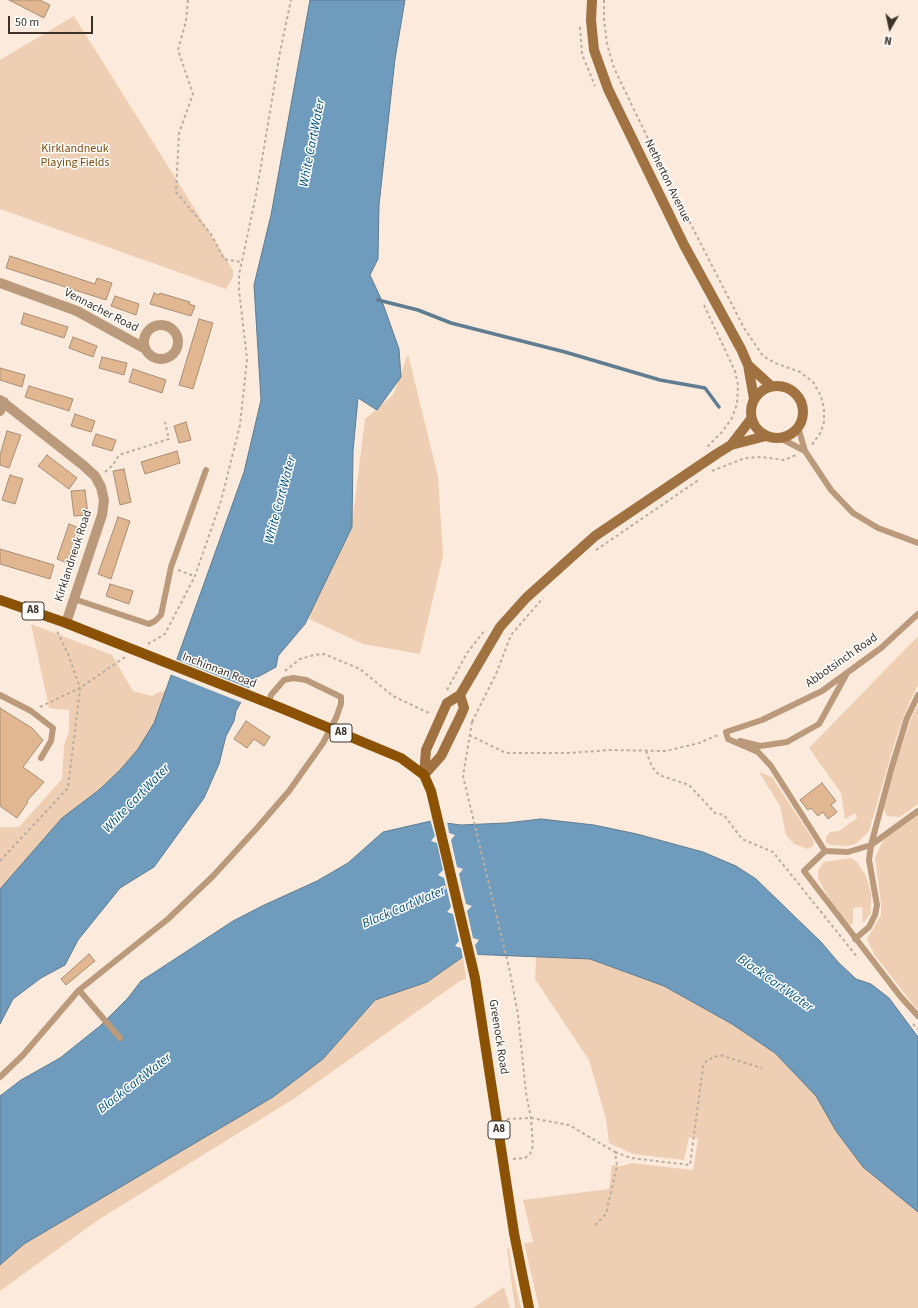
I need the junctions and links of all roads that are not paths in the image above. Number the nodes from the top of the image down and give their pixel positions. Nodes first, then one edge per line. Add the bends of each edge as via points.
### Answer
1 (592, 0) edge
2 (0, 283) edge
3 (144, 348) dead end
4 (748, 365) junction
5 (771, 386) junction
6 (754, 399) junction
7 (1, 404) edge
8 (751, 419) junction
9 (798, 427) junction
10 (766, 436) junction
11 (780, 438) junction
12 (731, 445) junction
13 (805, 451) junction
14 (206, 470) dead end
15 (918, 543) edge
16 (74, 599) junction
17 (0, 600) edge
18 (918, 614) edge
19 (66, 623) junction
20 (847, 674) junction
21 (0, 695) edge
22 (460, 695) junction
23 (918, 695) edge
24 (268, 704) junction
25 (727, 736) junction
26 (41, 758) dead end
27 (424, 775) junction
28 (918, 811) edge
29 (871, 844) junction
30 (825, 851) junction
31 (855, 939) junction
32 (79, 990) junction
33 (918, 1016) edge
34 (120, 1038) dead end
35 (0, 1077) edge
36 (529, 1308) edge

1 - 4 street, Netherton Avenue via 594,50 608,89 684,245
2 - 3 street, Vennacher Road via 77,311
4 - 5 street, Netherton Avenue
4 - 6 street, Netherton Avenue
5 - 6 street
5 - 9 street via 787,388 799,398 803,413
6 - 8 street
7 - 16 street, Kirklandneuk Road via 83,465 101,487 104,500 102,515
8 - 10 street
8 - 12 street
9 - 11 street
9 - 13 lane
10 - 11 street
10 - 12 street
11 - 13 lane
12 - 22 street via 595,536 560,566 500,627
13 - 15 lane via 831,490 854,512 878,528
14 - 16 lane via 171,568 161,615 155,621 149,624
16 - 19 street, Kirklandneuk Road
17 - 19 main road, Inchinnan Road / A8
18 - 20 lane, Abbotsinch Road via 881,648
19 - 24 main road, Inchinnan Road / A8
20 - 25 lane, Abbotsinch Road via 796,705
20 - 25 lane via 818,724 787,742 760,746
21 - 26 lane via 31,711 52,728 51,741
22 - 27 street via 447,703 426,750
22 - 27 street via 464,708 441,756
23 - 29 lane via 907,718
24 - 27 main road, Inchinnan Road / A8 via 401,758
24 - 32 lane via 273,692 284,680 293,678 306,680 341,697 336,718 323,743 289,791 257,828 213,876 168,919
25 - 30 lane via 758,752 771,766
27 - 36 main road, Greenock Road / A8 via 433,799 475,978 514,1233
28 - 29 lane
29 - 30 lane via 848,852
29 - 31 lane via 869,860 877,904 869,927
30 - 31 lane via 804,871
31 - 33 lane
32 - 34 lane
32 - 35 lane via 23,1055

